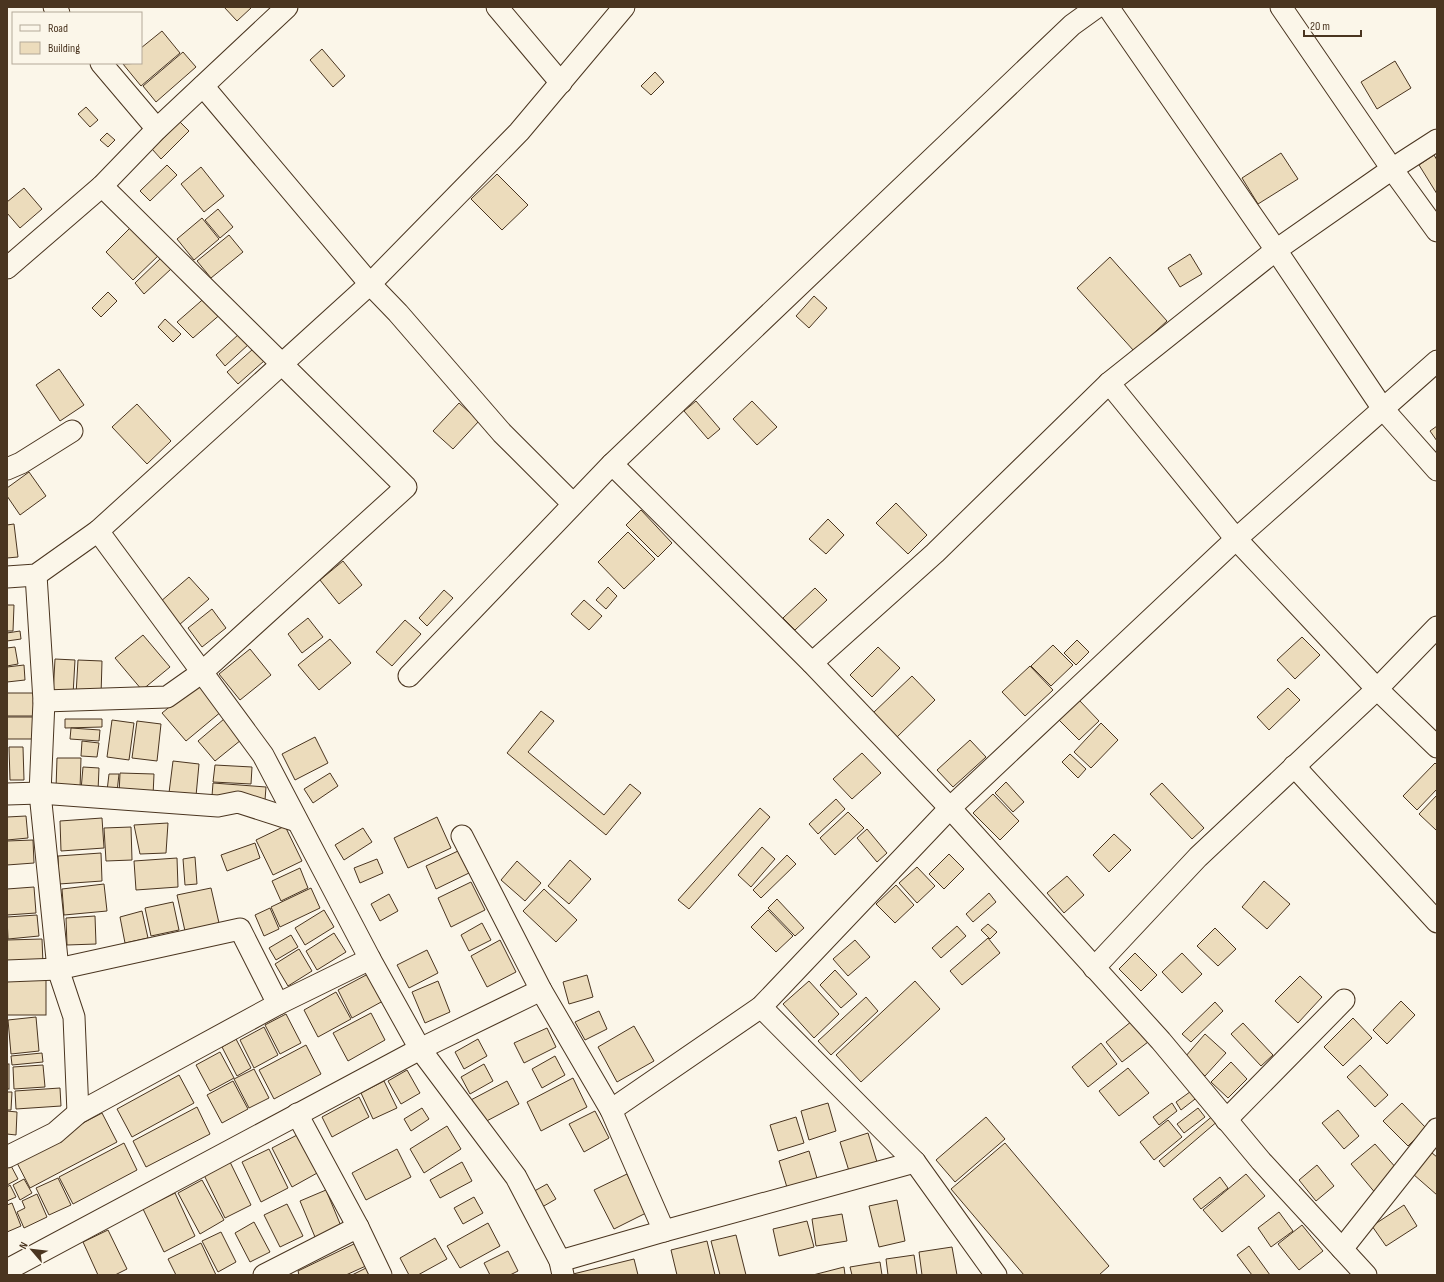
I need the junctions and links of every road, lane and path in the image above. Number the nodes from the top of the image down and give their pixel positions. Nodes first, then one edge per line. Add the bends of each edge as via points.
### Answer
1 (287, 7) edge
2 (497, 7) edge
3 (624, 7) edge
4 (1096, 7) edge
5 (1108, 7) edge
6 (1281, 7) edge
7 (102, 64) edge
8 (561, 83) junction
9 (203, 86) junction
10 (157, 129) junction
11 (1437, 140) edge
12 (1392, 169) junction
13 (102, 186) junction
14 (1437, 231) edge
15 (1276, 250) junction
16 (7, 268) edge
17 (370, 284) junction
18 (1437, 361) edge
19 (281, 364) junction
20 (1109, 383) junction
21 (1382, 409) junction
22 (72, 431) dead end
23 (612, 464) junction
24 (7, 469) edge
25 (1437, 470) edge
26 (573, 504) junction
27 (98, 531) junction
28 (1236, 539) junction
29 (36, 575) junction
30 (7, 577) edge
31 (1437, 627) edge
32 (812, 663) junction
33 (201, 673) junction
34 (409, 676) dead end
35 (1377, 689) junction
36 (44, 701) junction
37 (1437, 747) edge
38 (1294, 766) junction
39 (40, 793) junction
40 (7, 794) edge
41 (950, 808) junction
42 (297, 821) junction
43 (462, 836) dead end
44 (1437, 922) edge
45 (370, 959) junction
46 (1094, 968) junction
47 (58, 969) junction
48 (7, 971) edge
49 (541, 990) junction
50 (1344, 1000) dead end
51 (278, 1004) junction
52 (761, 1007) junction
53 (420, 1049) junction
54 (611, 1110) junction
55 (78, 1113) junction
56 (297, 1114) junction
57 (1226, 1120) junction
58 (1437, 1129) edge
59 (7, 1158) edge
60 (915, 1162) junction
61 (358, 1227) junction
62 (664, 1231) junction
63 (1342, 1249) junction
64 (561, 1268) edge
65 (7, 1270) edge
66 (264, 1275) edge
67 (381, 1275) edge
68 (996, 1275) edge
69 (1366, 1275) edge

1 - 9 street
2 - 8 street
3 - 8 street
4 - 23 street via 1072,25
5 - 15 street
6 - 12 street
7 - 10 street
8 - 17 street via 519,132
9 - 10 street
9 - 17 street
10 - 13 street
11 - 12 street
12 - 14 street
12 - 15 street
13 - 16 street
13 - 19 street
15 - 20 street
15 - 21 street
17 - 19 street
17 - 26 street via 502,433
18 - 21 street
19 - 27 street
19 - 33 street via 406,487
20 - 28 street
20 - 32 street via 935,553
21 - 25 street
21 - 28 street
22 - 24 street via 22,463
23 - 26 street
23 - 32 street
26 - 34 street
27 - 29 street
27 - 33 street
28 - 35 street
28 - 41 street
29 - 30 street
29 - 36 street
31 - 35 street
32 - 41 street
33 - 36 street via 167,697
33 - 42 street via 263,755
35 - 37 street
35 - 38 street
36 - 39 street
38 - 44 street
38 - 46 street via 1198,857
39 - 40 street
39 - 42 street via 218,806 238,802
39 - 47 street
41 - 46 street
41 - 52 street
42 - 45 street
43 - 49 street
45 - 51 street
45 - 53 street
46 - 57 street via 1161,1041
47 - 48 street
47 - 51 street via 240,929
47 - 55 street via 74,1017
49 - 53 street
49 - 54 street
50 - 57 street
51 - 55 street
52 - 54 street
52 - 60 street
53 - 56 street
53 - 64 street via 516,1177
54 - 62 street
55 - 59 street via 55,1133
56 - 61 street
56 - 65 street
57 - 63 street
58 - 63 street
60 - 62 street
60 - 68 street
61 - 66 street
61 - 67 street
62 - 64 street
63 - 69 street

